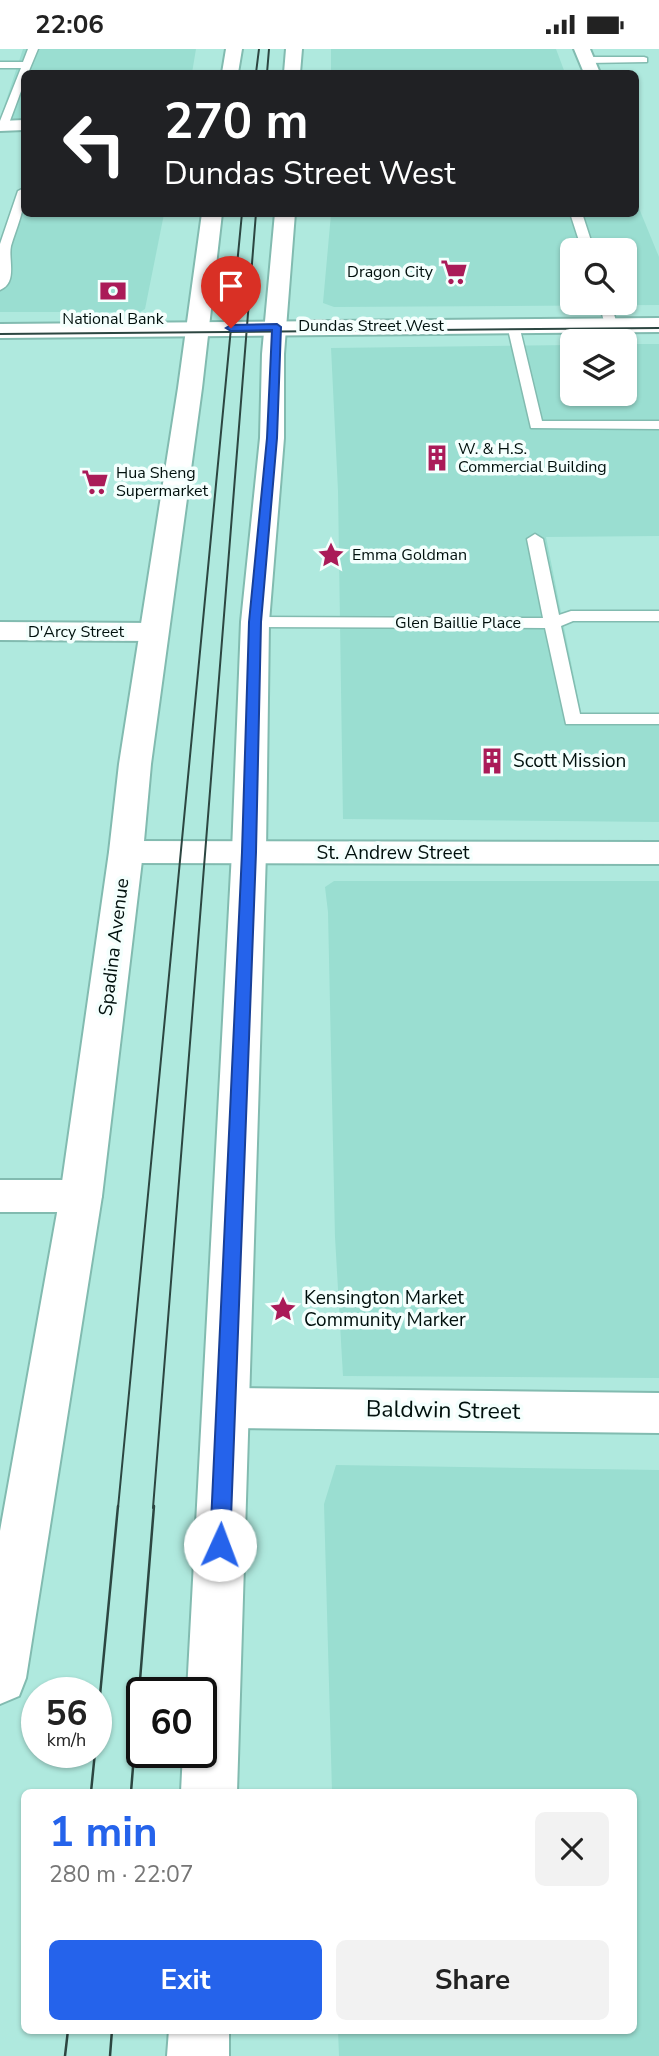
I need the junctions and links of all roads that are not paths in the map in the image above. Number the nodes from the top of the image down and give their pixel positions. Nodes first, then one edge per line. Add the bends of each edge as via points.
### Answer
1 (33, 49) edge
2 (233, 49) edge
3 (294, 49) edge
4 (644, 60) dead end
5 (587, 61) edge
6 (0, 65) edge
7 (27, 65) junction
8 (25, 70) edge
9 (230, 70) edge
10 (292, 70) edge
11 (21, 80) edge
12 (21, 125) edge
13 (2, 126) edge
14 (21, 199) edge
15 (212, 217) edge
16 (285, 217) edge
17 (577, 217) edge
18 (584, 238) edge
19 (2, 250) edge
20 (0, 286) edge
21 (608, 315) edge
22 (513, 325) junction
23 (611, 325) junction
24 (659, 325) edge
25 (277, 327) junction
26 (199, 329) junction
27 (0, 331) edge
28 (659, 425) edge
29 (535, 539) dead end
30 (659, 616) edge
31 (255, 622) junction
32 (554, 623) junction
33 (0, 631) edge
34 (153, 632) junction
35 (658, 722) edge
36 (126, 852) junction
37 (249, 852) junction
38 (659, 853) edge
39 (0, 1196) edge
40 (81, 1196) junction
41 (226, 1408) junction
42 (659, 1413) edge
43 (0, 1678) edge
44 (209, 1789) edge
45 (199, 2034) edge
46 (198, 2056) edge

1 - 7 lane
2 - 9 main road
3 - 10 main road
4 - 5 lane
6 - 7 lane
7 - 8 lane
11 - 13 lane
12 - 13 main road
14 - 19 lane
15 - 26 main road, Spadina Avenue
16 - 25 main road
17 - 18 lane
19 - 20 lane via 7,267
21 - 23 lane
22 - 23 main road, Dundas Street West
22 - 25 main road, Dundas Street West
22 - 28 lane via 536,425
23 - 24 main road, Dundas Street West
25 - 26 main road, Dundas Street West
25 - 31 main road
26 - 27 main road, Dundas Street West
26 - 34 main road, Spadina Avenue
29 - 32 lane
30 - 32 lane, Glen Baillie Place via 571,616
31 - 32 lane, Glen Baillie Place
31 - 37 main road
32 - 35 lane via 572,720
33 - 34 main road, D'Arcy Street
34 - 36 main road, Spadina Avenue
36 - 37 main road, St. Andrew Street
36 - 40 main road, Spadina Avenue
37 - 38 main road, St. Andrew Street
37 - 41 main road
39 - 40 main road
40 - 43 main road, Spadina Avenue
41 - 42 main road, Baldwin Street
41 - 44 main road
45 - 46 main road

